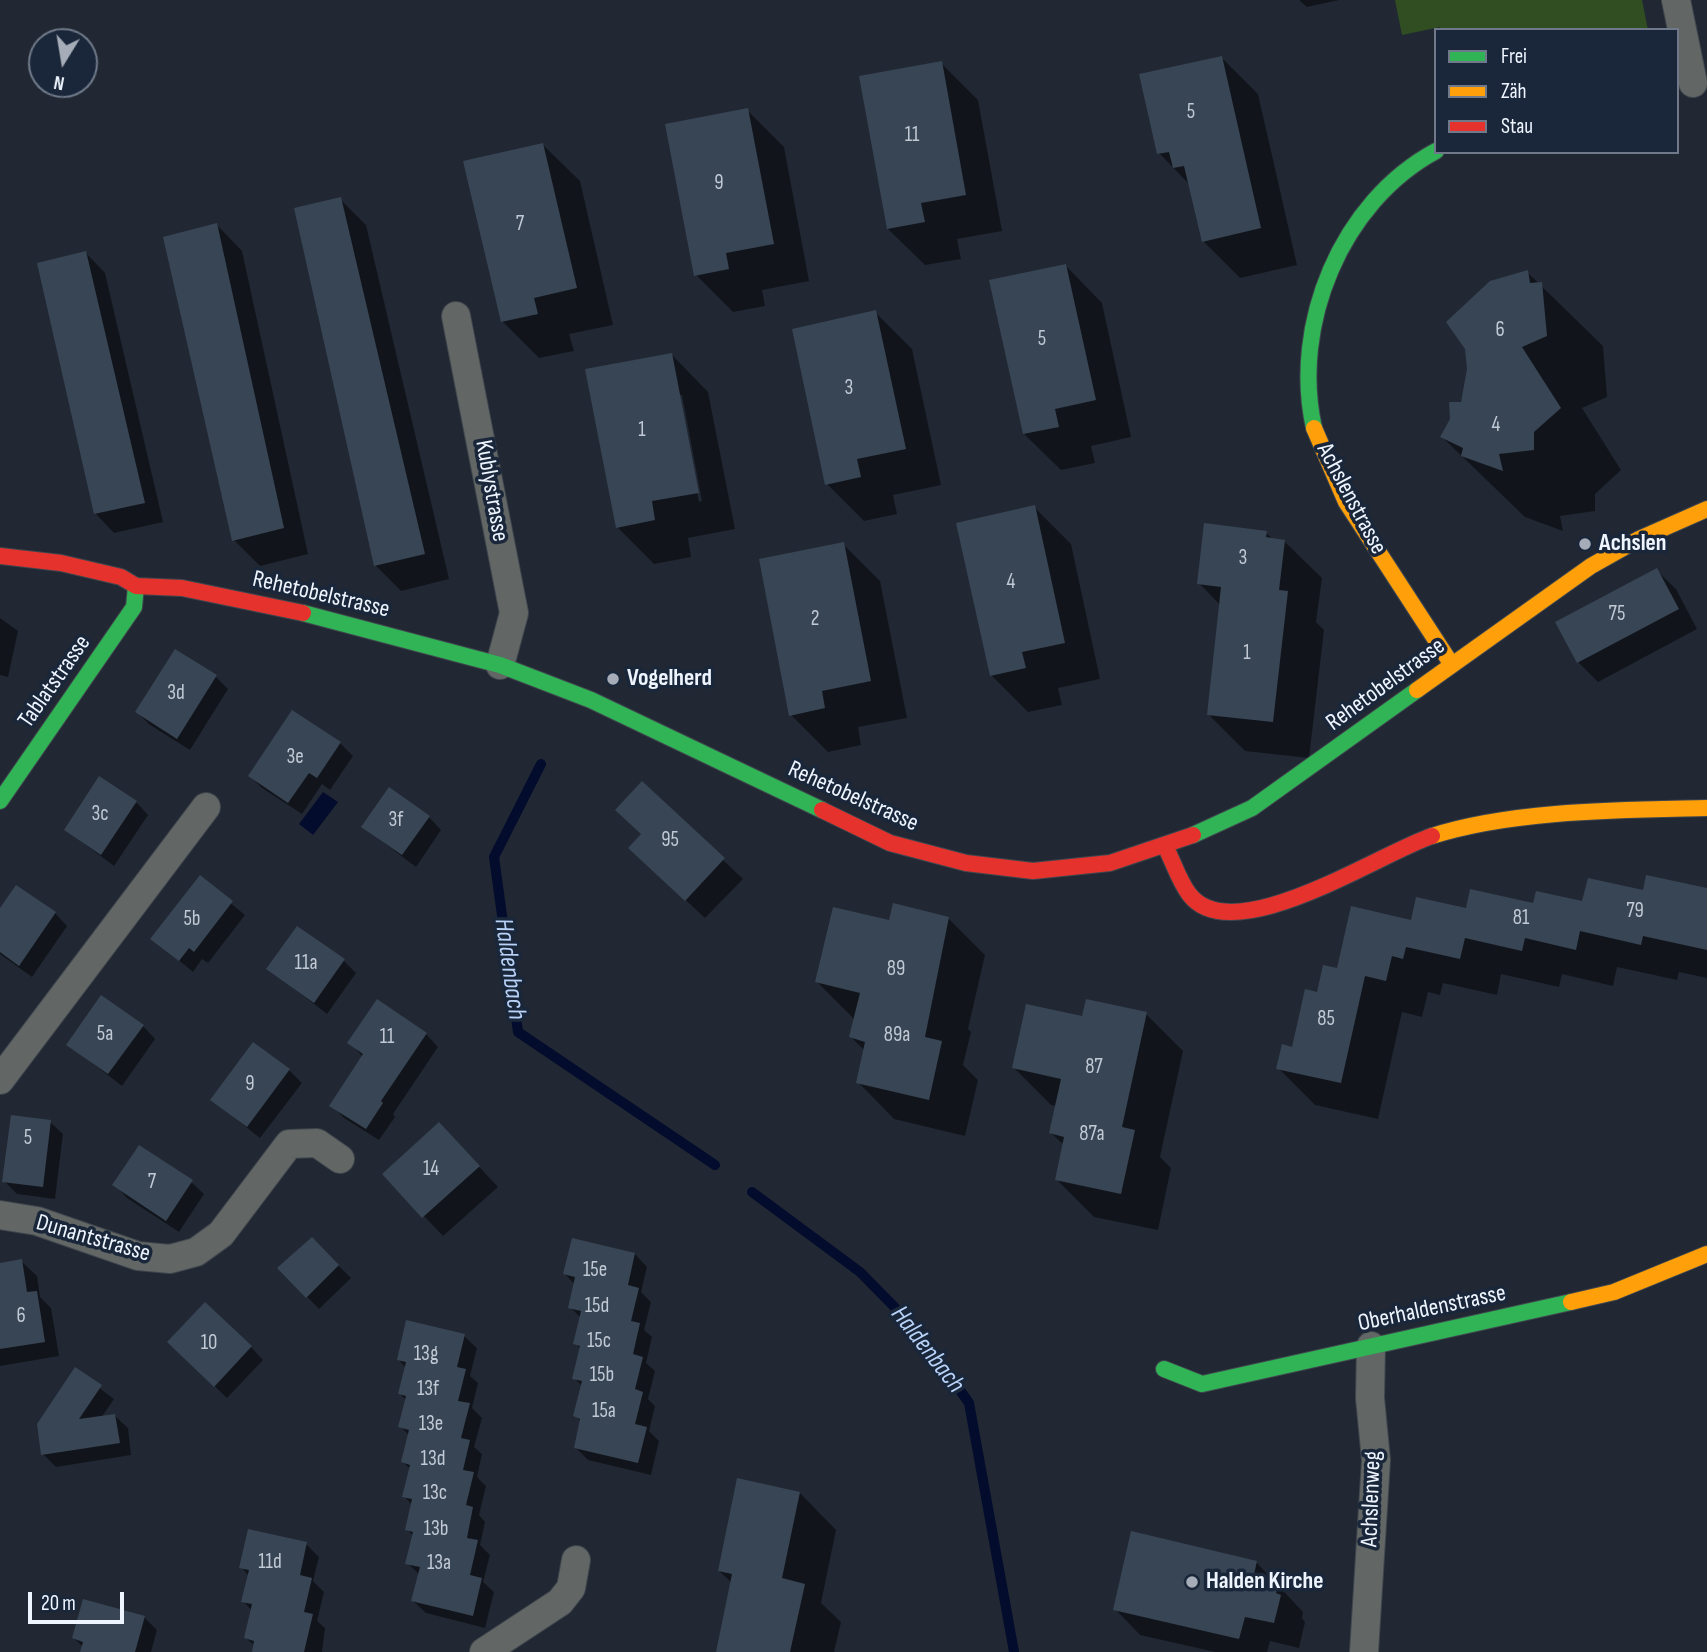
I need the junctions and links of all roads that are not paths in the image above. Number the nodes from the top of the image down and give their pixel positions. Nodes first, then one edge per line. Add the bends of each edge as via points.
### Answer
1 (1676, 0) edge
2 (1692, 83) edge
3 (1434, 152) edge
4 (456, 316) dead end
5 (1707, 509) edge
6 (0, 556) edge
7 (135, 586) junction
8 (500, 665) junction
9 (1452, 665) junction
10 (0, 801) edge
11 (206, 807) dead end
12 (1707, 808) edge
13 (1165, 846) junction
14 (0, 1080) edge
15 (340, 1159) dead end
16 (0, 1215) edge
17 (1707, 1254) edge
18 (1371, 1346) junction
19 (1164, 1369) dead end
20 (576, 1560) dead end
21 (484, 1652) edge
22 (1364, 1652) edge

1 - 2 street
3 - 9 street, Achslenstrasse via 1352,228 1328,276 1308,368 1307,398 1318,441 1360,526
4 - 8 street, Kublystrasse via 514,613
5 - 9 street, Rehetobelstrasse via 1591,566
6 - 7 street, Rehetobelstrasse via 100,571
7 - 8 street, Rehetobelstrasse via 182,588 345,622
7 - 10 street, Tablatstrasse via 134,607
8 - 13 street, Rehetobelstrasse via 591,700 891,843 966,863 1033,870 1110,863
9 - 13 street, Rehetobelstrasse via 1252,808
11 - 14 street
12 - 13 street via 1595,811 1460,827 1408,844 1303,896 1249,912 1219,913 1190,896
15 - 16 street, Dunantstrasse via 317,1143 289,1144 221,1234 196,1252 170,1259 138,1256 57,1227
17 - 18 street, Oberhaldenstrasse via 1614,1292
18 - 19 street, Oberhaldenstrasse via 1202,1384
18 - 22 street, Achslenweg via 1376,1460
20 - 21 street via 571,1588 560,1602

